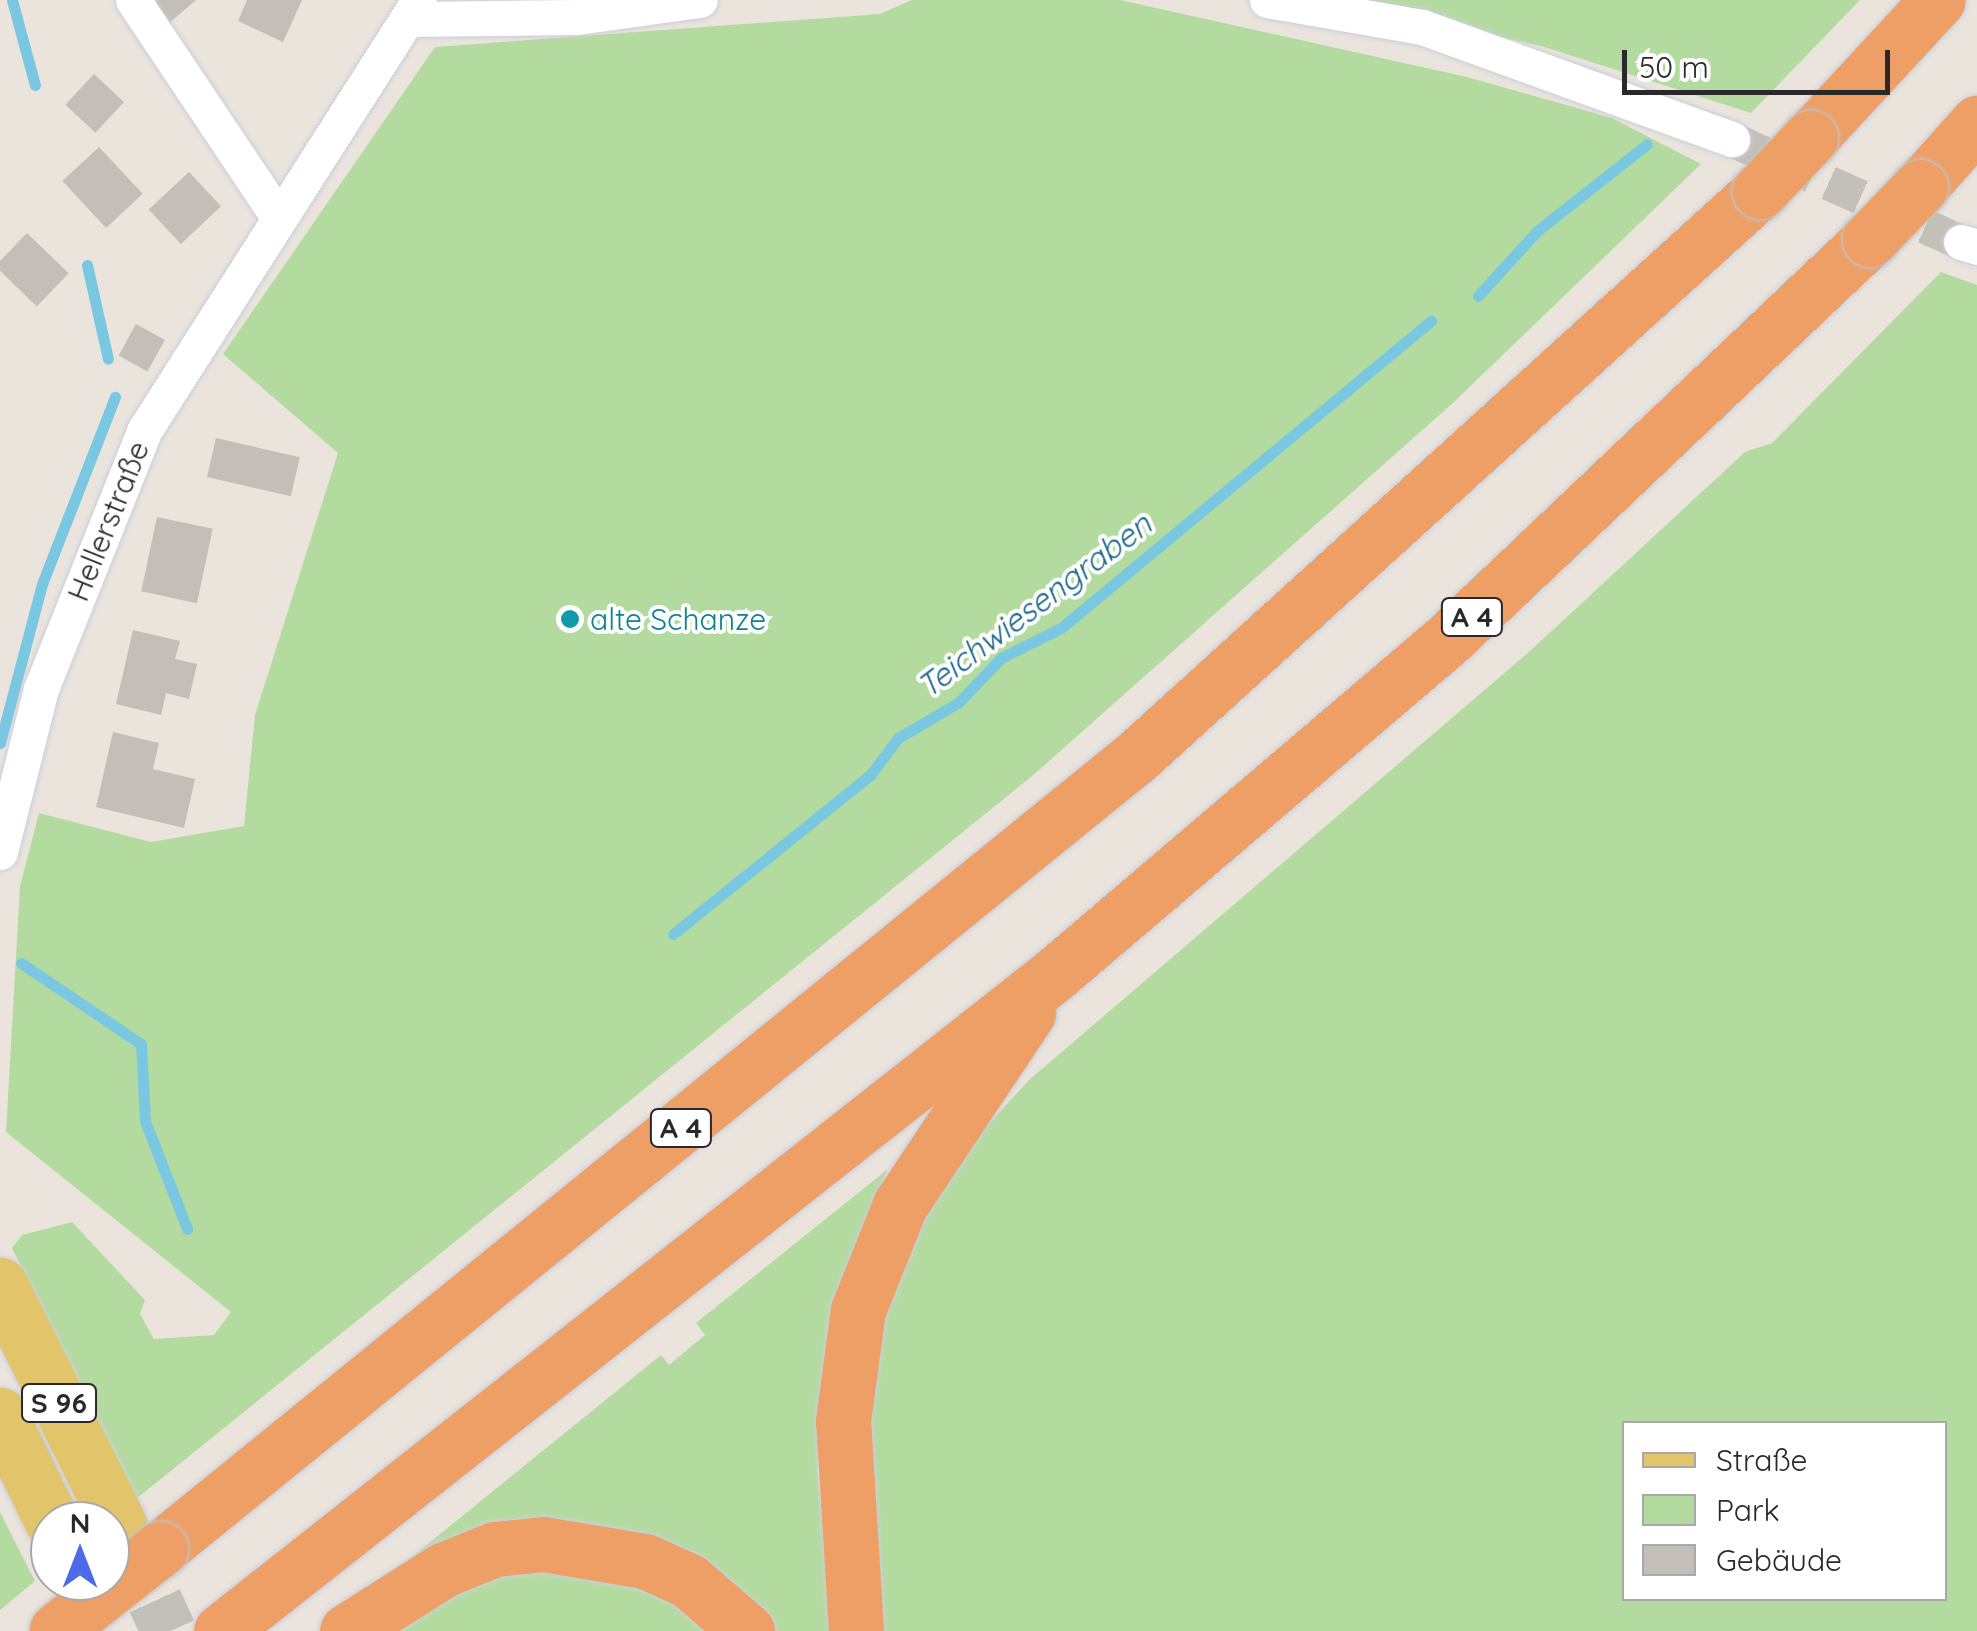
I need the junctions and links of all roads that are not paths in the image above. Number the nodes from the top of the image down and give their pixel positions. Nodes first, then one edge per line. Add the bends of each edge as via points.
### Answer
1 (134, 0) edge
2 (700, 0) edge
3 (1267, 0) edge
4 (1938, 0) edge
5 (415, 10) edge
6 (1977, 123) edge
7 (1732, 139) tunnel mouth
8 (279, 218) junction
9 (0, 852) edge
10 (1055, 974) junction
11 (0, 1284) edge
12 (0, 1416) edge
13 (42, 1501) edge
14 (139, 1535) junction
15 (57, 1630) edge
16 (221, 1631) edge
17 (347, 1631) edge
18 (747, 1631) edge
19 (856, 1631) edge

1 - 8 street
2 - 5 street via 577,16
3 - 7 street via 1422,27
4 - 14 highway, A 4, bridge via 1760,191 1136,757
5 - 8 street, Hellerstraße
6 - 10 highway, A 4, bridge via 1870,239 1448,640
8 - 9 street, Hellerstraße via 144,431 41,689
10 - 16 highway, A 4
10 - 19 highway via 900,1205 858,1310 843,1422
11 - 14 main road, S 96
12 - 13 main road, S 96
14 - 15 highway, A 4, bridge
17 - 18 highway via 443,1570 494,1549 543,1544 644,1561 690,1581

